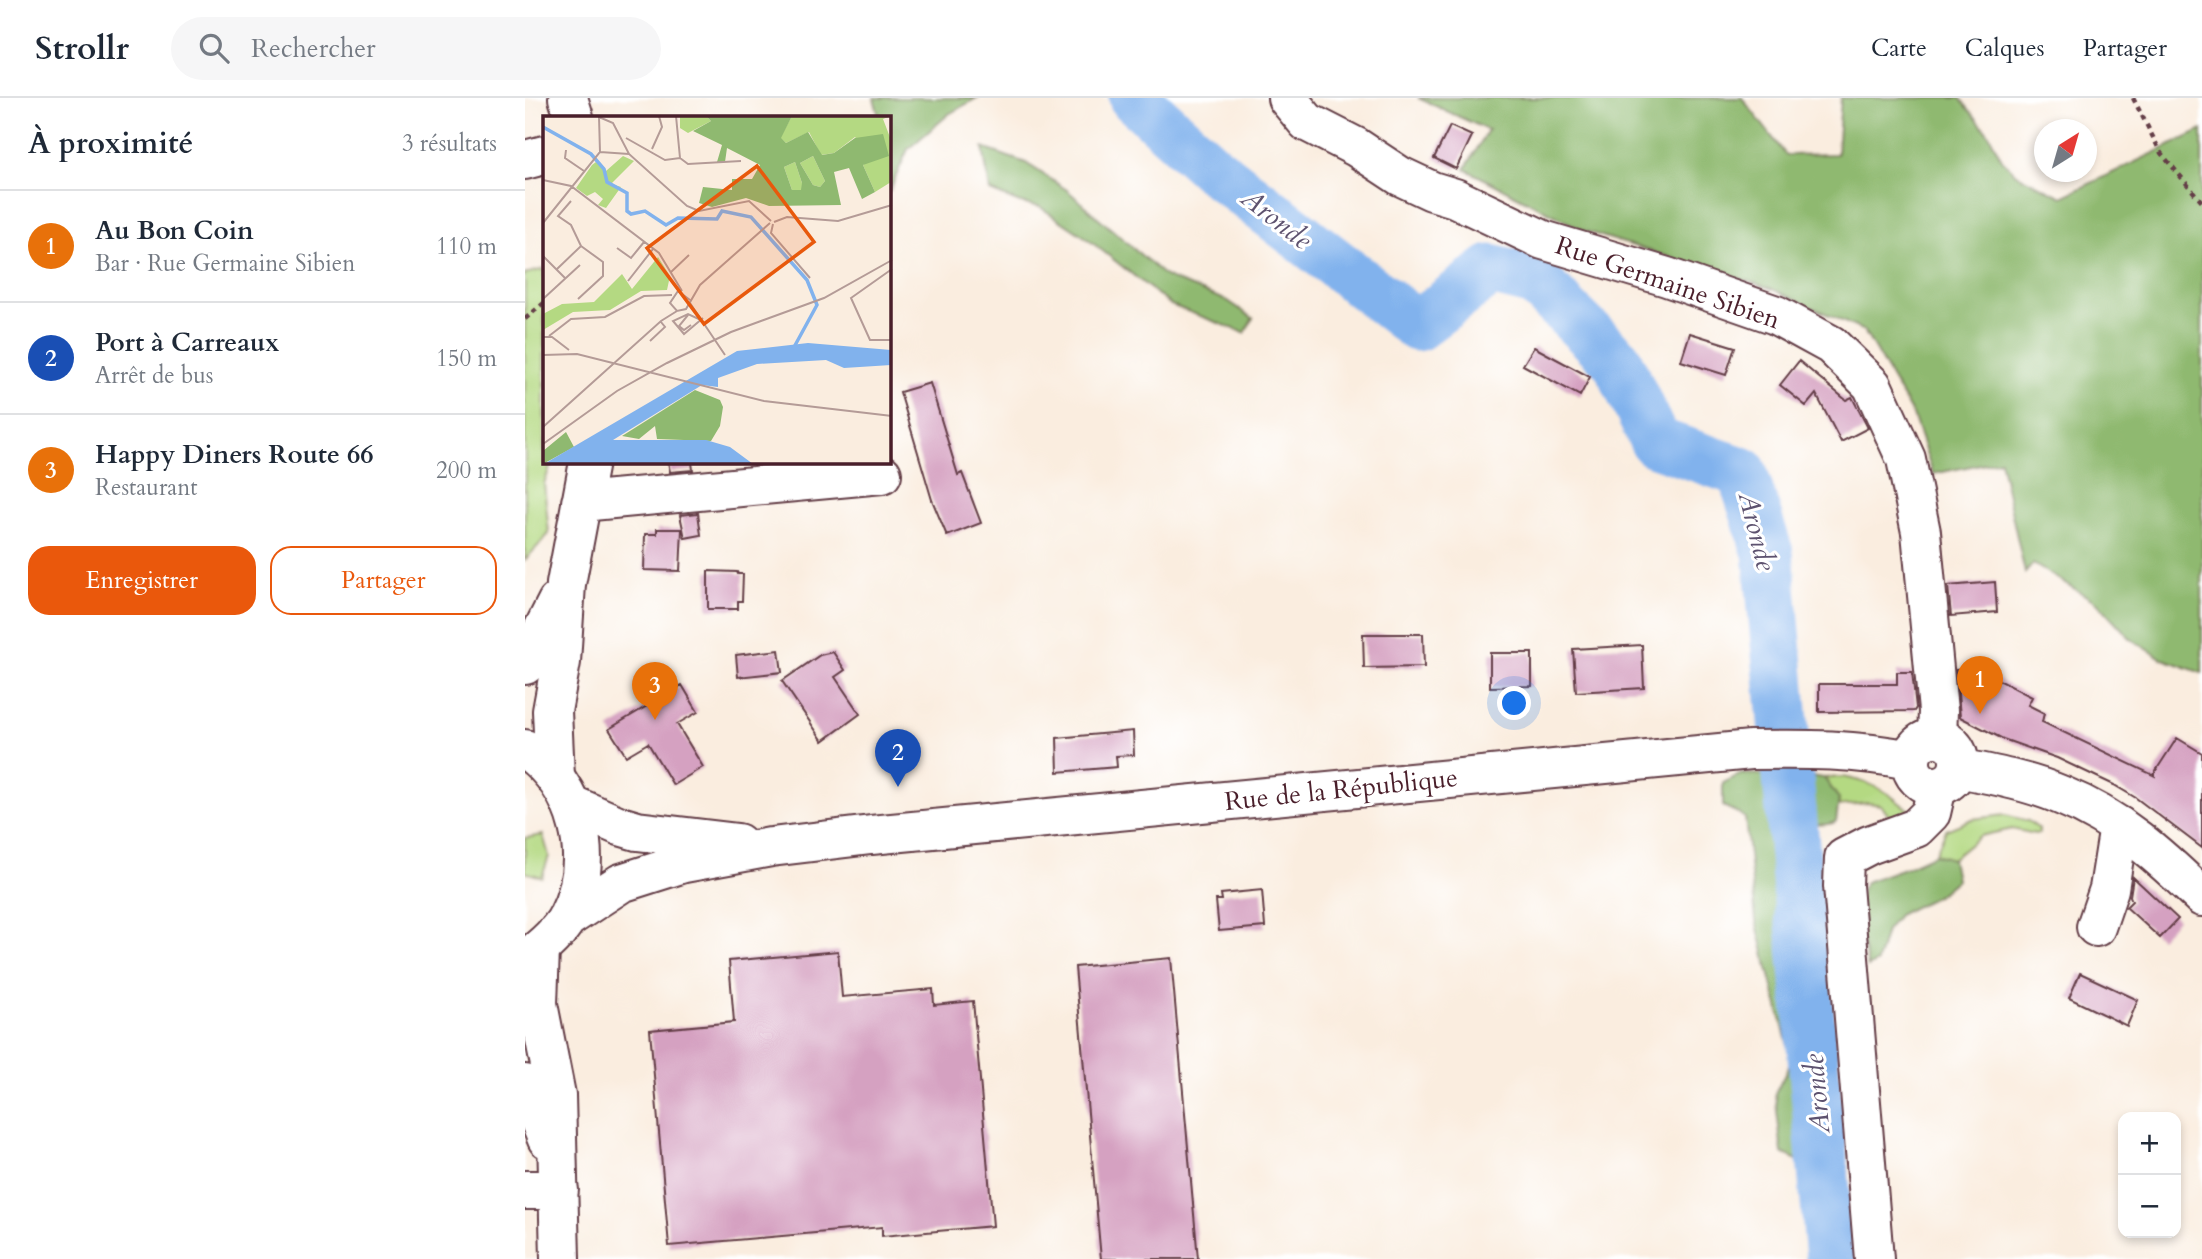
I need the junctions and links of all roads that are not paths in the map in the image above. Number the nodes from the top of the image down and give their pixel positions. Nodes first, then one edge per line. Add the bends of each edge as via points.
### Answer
1 (568, 98) edge
2 (1287, 98) edge
3 (573, 116) edge
4 (543, 155) edge
5 (525, 160) edge
6 (589, 464) edge
7 (882, 474) dead end
8 (581, 502) junction
9 (566, 584) junction
10 (525, 665) edge
11 (525, 749) edge
12 (1923, 749) junction
13 (1948, 777) junction
14 (564, 791) junction
15 (2119, 826) junction
16 (771, 847) junction
17 (2202, 897) edge
18 (566, 919) junction
19 (2096, 927) dead end
20 (532, 955) edge
21 (525, 1084) edge
22 (547, 1184) edge
23 (559, 1259) edge
24 (1874, 1259) edge

1 - 3 main road
2 - 12 main road, Rue Germaine Sibien via 1307,122 1400,176 1543,240 1776,314 1831,345 1872,384 1906,459 1921,532 1938,711
4 - 5 main road
6 - 8 main road
7 - 8 main road
8 - 9 main road
9 - 10 main road
9 - 14 main road via 561,662 552,711
11 - 14 main road
12 - 13 main road via 1944,740 1955,749 1959,756
12 - 16 main road, Rue de la République via 1879,754 1818,748 1751,750
13 - 15 main road via 1999,776 2064,796
13 - 24 main road via 1931,813 1916,828 1844,858
14 - 16 main road, Rue de la République via 620,826 637,831
14 - 18 main road via 580,828 583,853 581,878
15 - 17 main road via 2161,857
15 - 19 main road via 2109,889
16 - 18 main road, Rue de la République via 684,863 625,881
18 - 20 main road
20 - 22 main road via 556,1095
21 - 22 main road
22 - 23 main road

